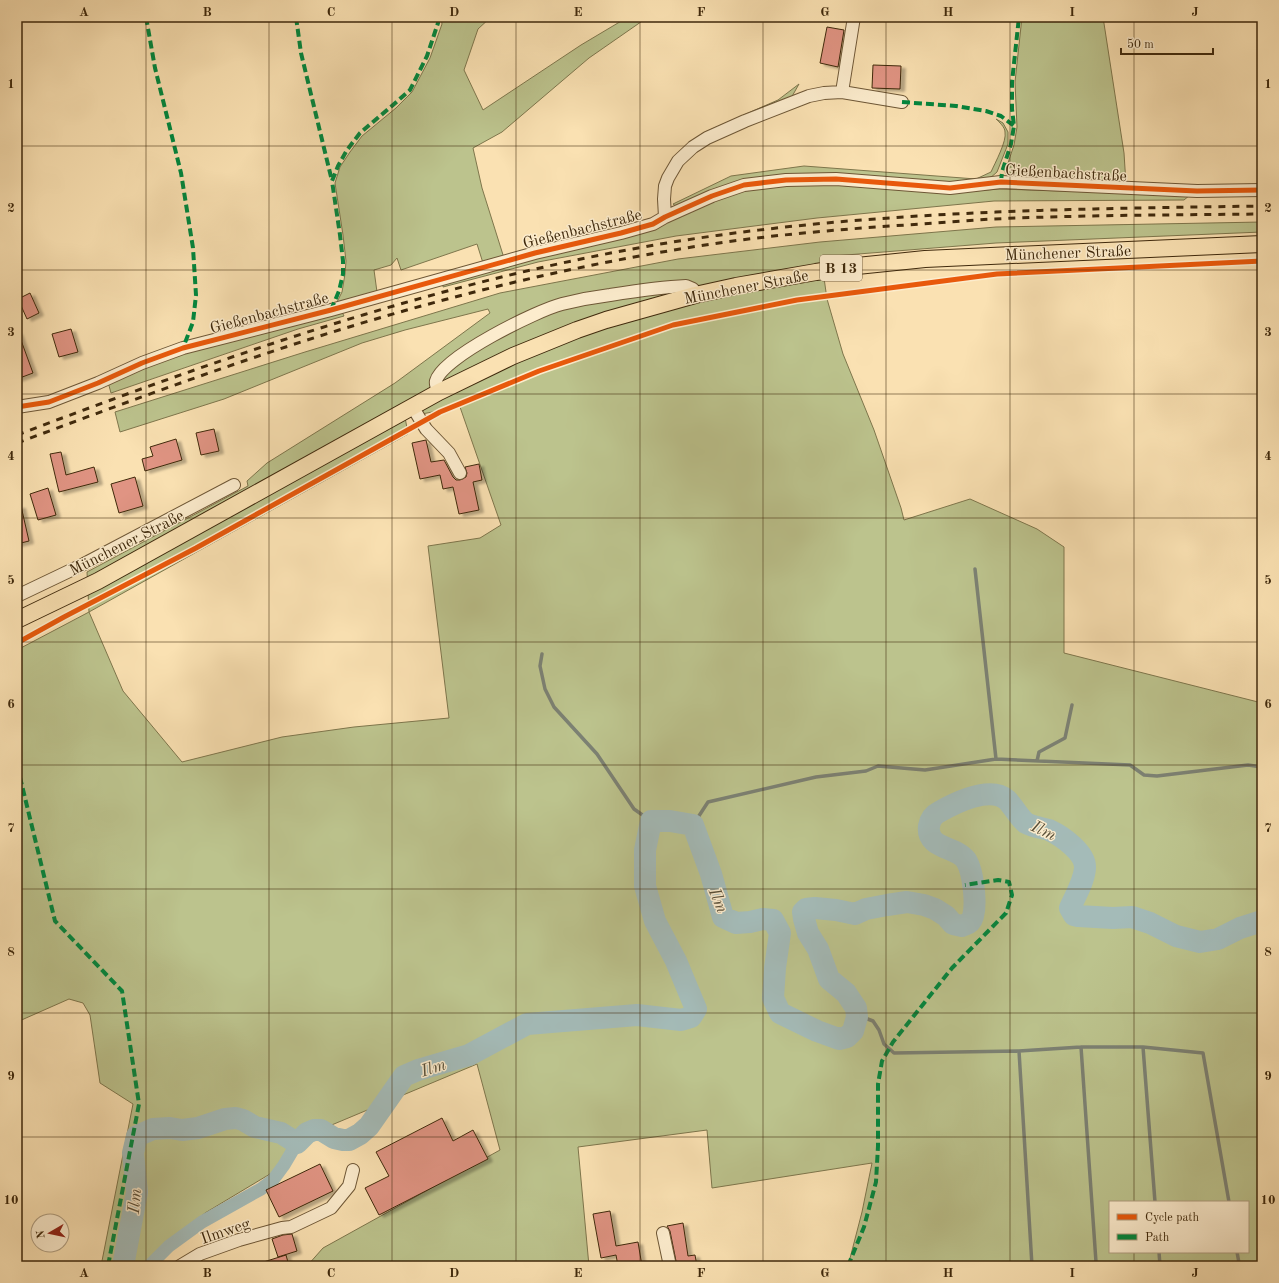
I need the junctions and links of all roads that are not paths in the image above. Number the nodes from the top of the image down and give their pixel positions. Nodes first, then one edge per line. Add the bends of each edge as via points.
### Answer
1 (854, 17) edge
2 (842, 92) junction
3 (902, 102) dead end
4 (1262, 190) edge
5 (665, 217) junction
6 (1262, 244) edge
7 (695, 295) junction
8 (439, 392) junction
9 (412, 406) junction
10 (17, 407) edge
11 (460, 473) dead end
12 (234, 485) dead end
13 (17, 596) edge
14 (17, 620) edge
15 (353, 1170) dead end
16 (663, 1233) dead end
17 (180, 1266) edge
18 (670, 1266) edge

1 - 2 street
2 - 3 street
2 - 5 street via 809,96 745,121 693,147 678,161 668,178 664,199
4 - 5 street, Gießenbachstraße via 1197,191 1001,182 950,188 836,179 786,180 744,185
5 - 10 street, Gießenbachstraße via 653,224 621,233 535,252 324,312 183,348 49,402
6 - 7 main road, Münchener Straße / B 13 via 924,259 816,272
7 - 8 main road, Münchener Straße / B 13 via 577,330 514,356
7 - 8 street via 693,289 686,286 632,291 562,304 536,313 487,339 451,363 437,379 436,386
8 - 9 main road, B 13
9 - 11 street via 426,429 449,453
9 - 14 main road, B 13 via 98,581
12 - 13 street, Münchener Straße via 84,564
15 - 17 street, Ilmweg via 349,1186 331,1208 291,1227 239,1240 200,1254
16 - 18 street

